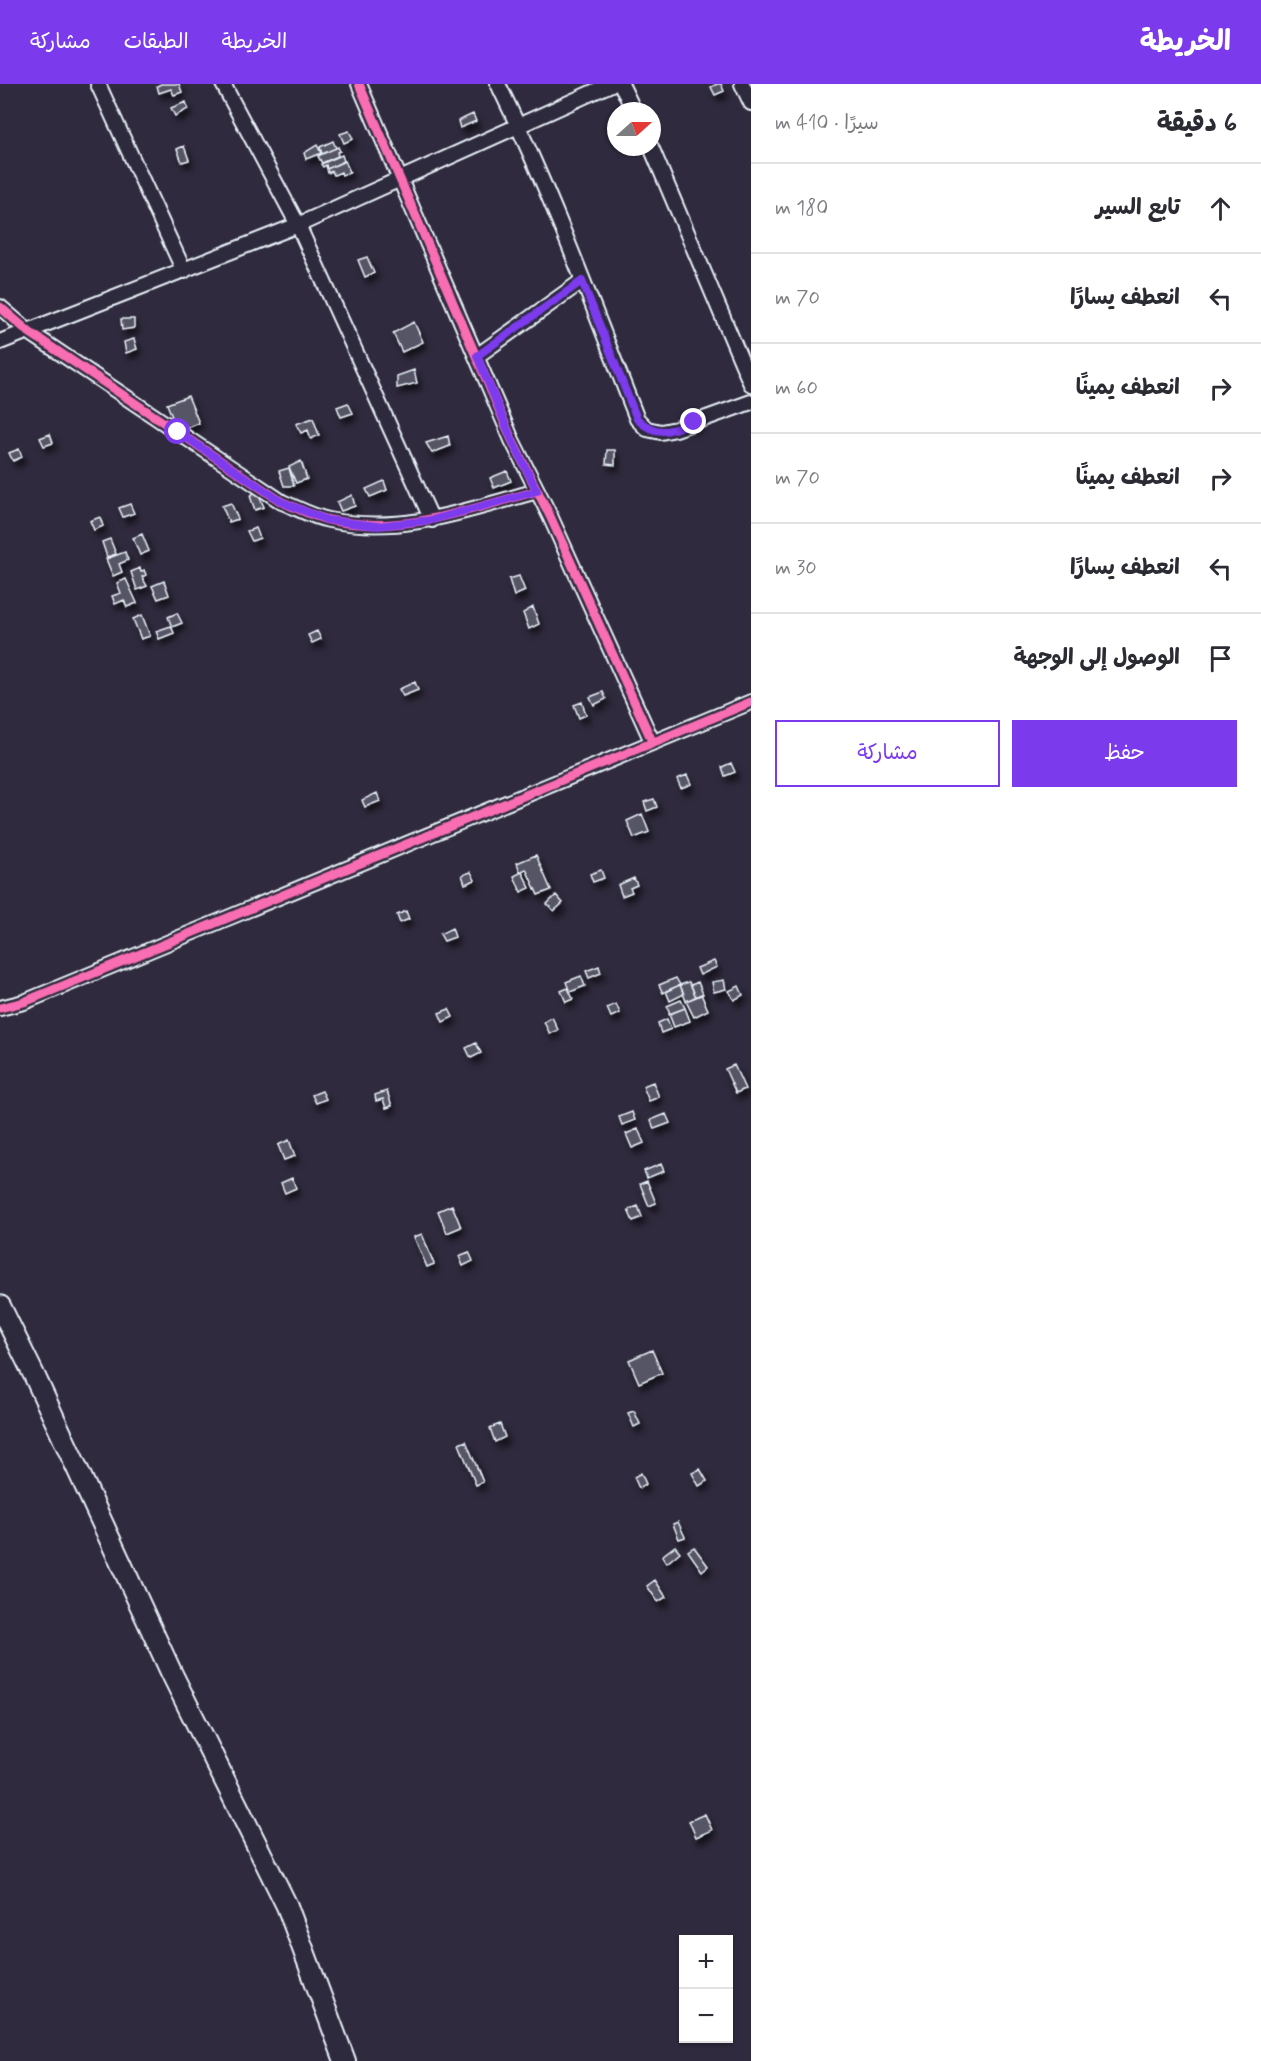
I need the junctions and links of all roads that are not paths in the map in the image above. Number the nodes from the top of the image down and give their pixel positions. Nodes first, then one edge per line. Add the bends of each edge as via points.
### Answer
1 (98, 84) edge
2 (223, 84) edge
3 (359, 84) edge
4 (498, 84) edge
5 (611, 84) edge
6 (621, 84) edge
7 (742, 84) edge
8 (630, 102) edge
9 (751, 104) edge
10 (519, 126) junction
11 (655, 156) edge
12 (400, 181) junction
13 (298, 225) junction
14 (184, 271) junction
15 (582, 281) junction
16 (0, 307) edge
17 (29, 332) junction
18 (0, 342) edge
19 (477, 356) junction
20 (751, 384) edge
21 (751, 402) edge
22 (537, 491) junction
23 (432, 520) junction
24 (751, 702) edge
25 (652, 741) junction
26 (0, 1008) edge
27 (0, 1305) edge
28 (345, 2061) edge

1 - 14 street
2 - 13 street
3 - 12 street
4 - 10 street
5 - 10 street
6 - 8 street
7 - 9 street
10 - 12 street
10 - 15 street
11 - 20 street
12 - 13 street
12 - 19 street
13 - 14 street
13 - 23 street
14 - 17 street
15 - 19 street
15 - 21 street via 637,419 647,429 676,429
16 - 17 street
17 - 18 street
17 - 23 street via 282,502 327,520 357,524 377,526
19 - 22 street
22 - 23 street
22 - 25 street
24 - 25 street
25 - 26 street via 24,1002
27 - 28 main road via 172,1674 287,1906

